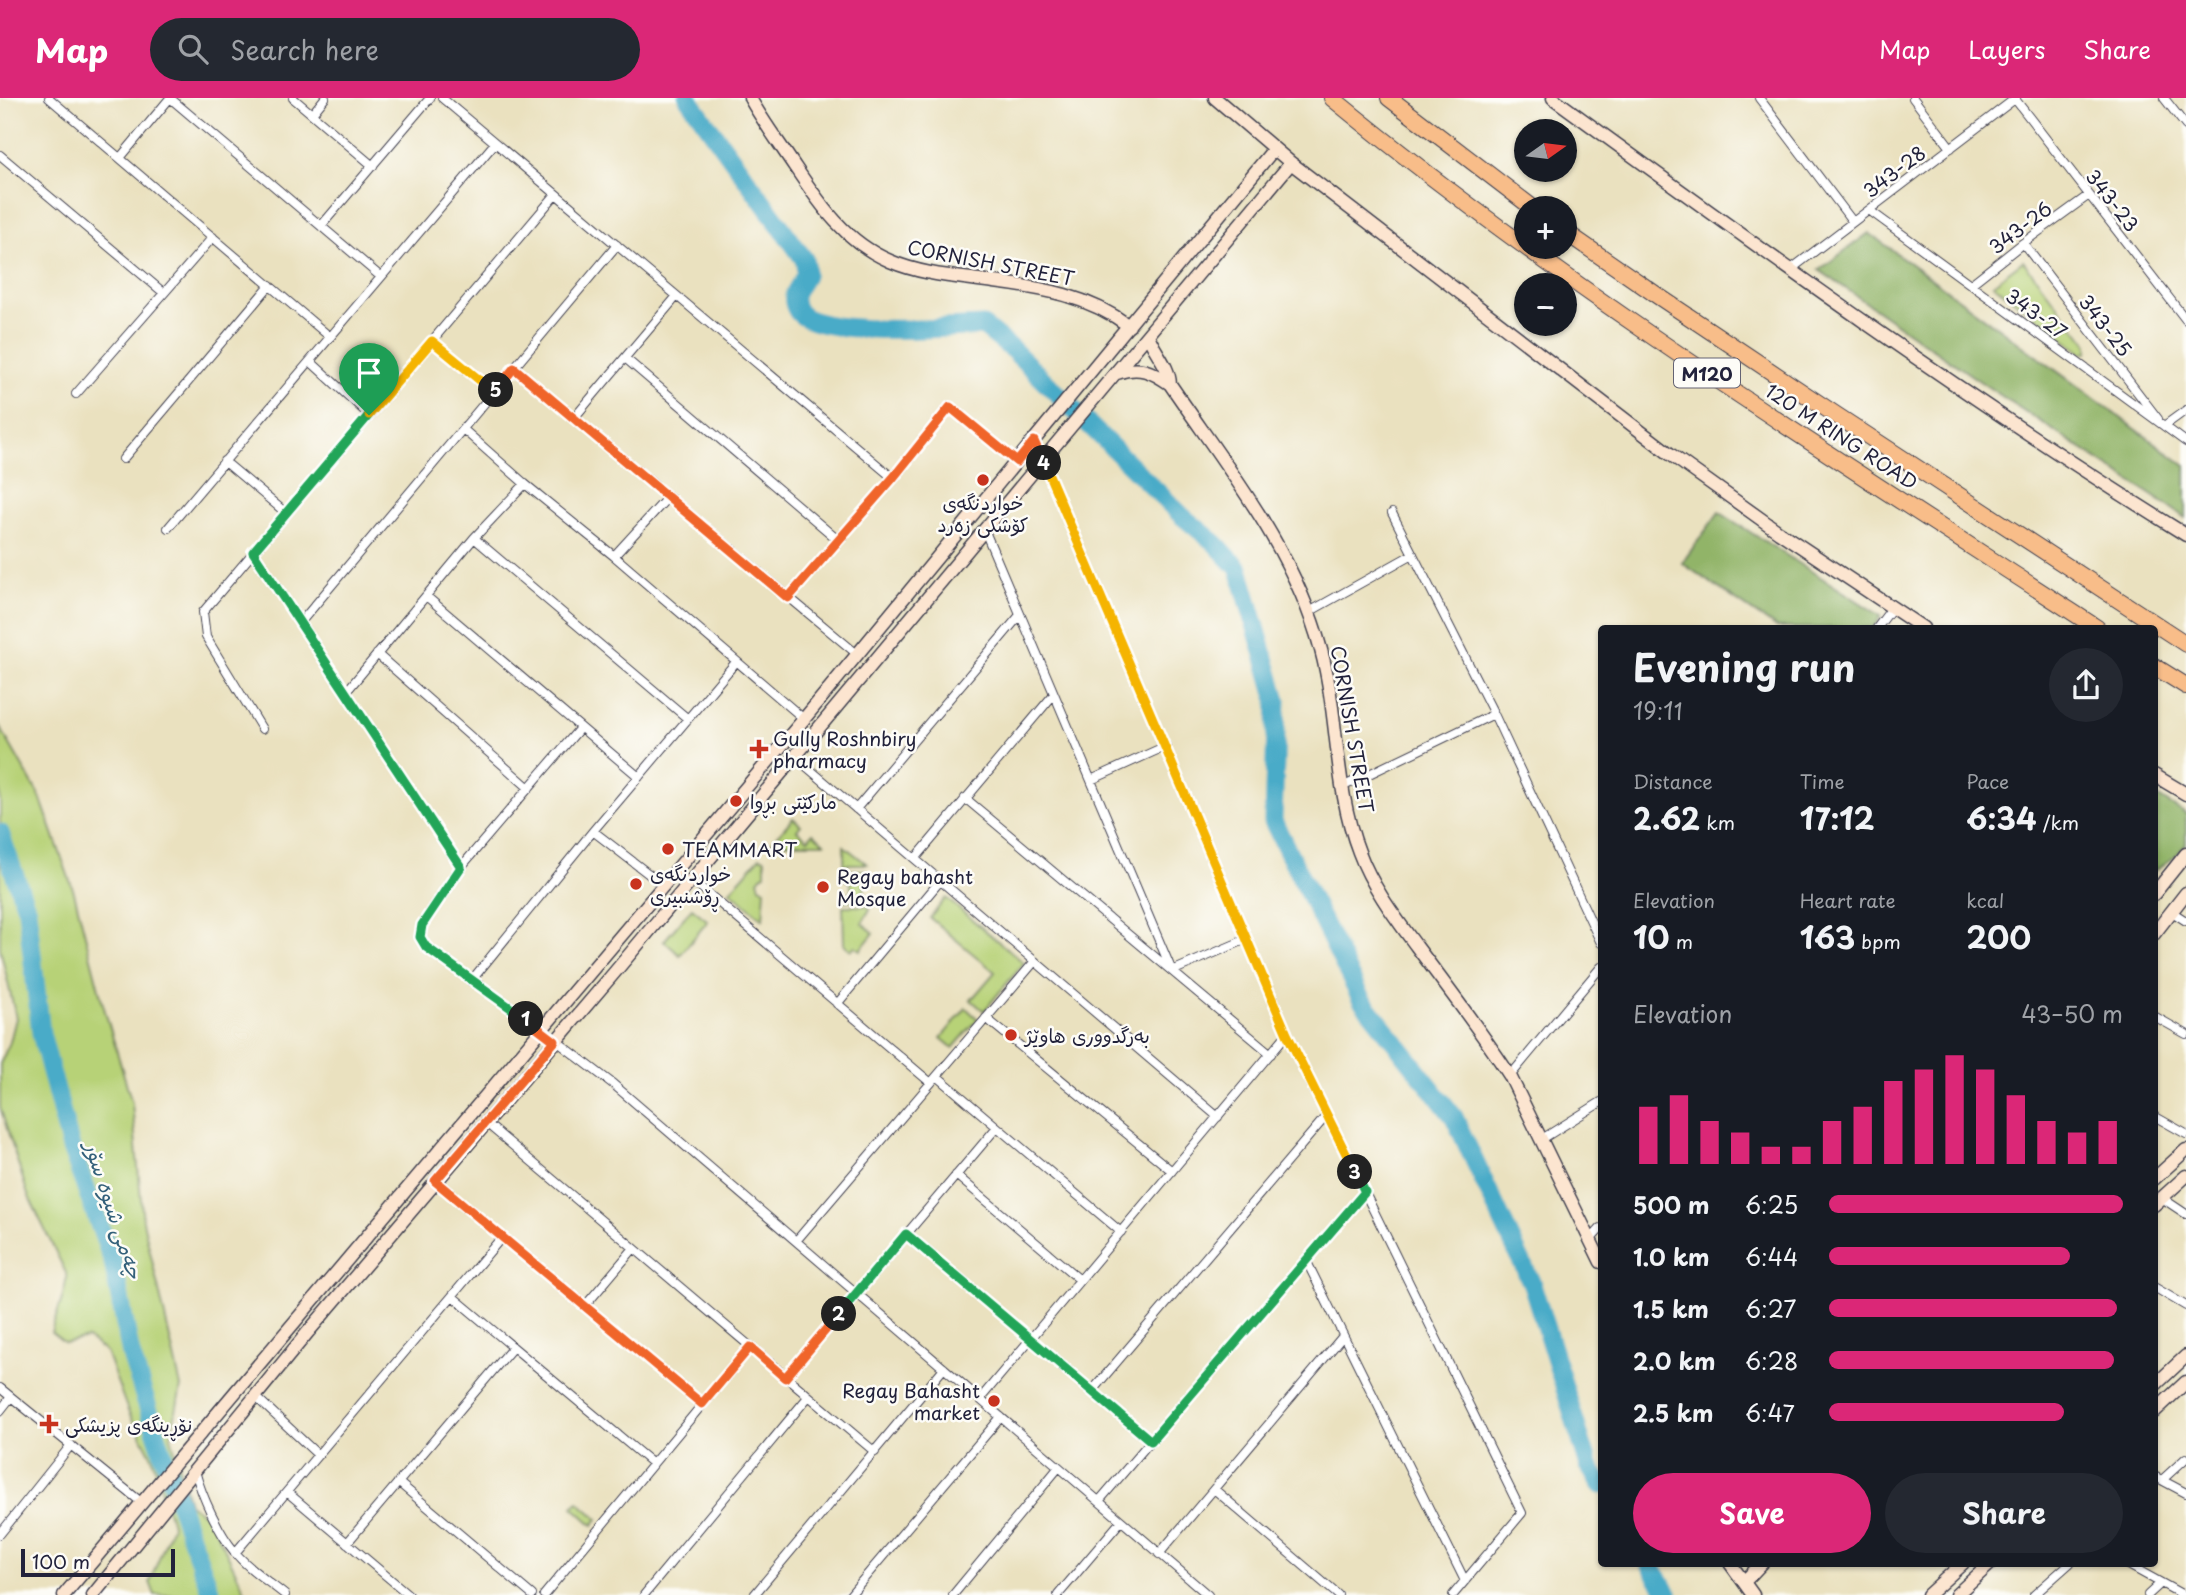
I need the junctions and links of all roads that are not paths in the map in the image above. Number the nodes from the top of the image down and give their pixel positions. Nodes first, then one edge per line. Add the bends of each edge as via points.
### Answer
1 (49, 98) edge
2 (170, 98) edge
3 (293, 98) edge
4 (325, 98) edge
5 (430, 98) edge
6 (442, 98) edge
7 (750, 98) edge
8 (1215, 98) edge
9 (1332, 98) edge
10 (1389, 98) edge
11 (1553, 98) edge
12 (1759, 98) edge
13 (1913, 98) edge
14 (2016, 98) edge
15 (2164, 98) edge
16 (312, 114) junction
17 (2186, 126) edge
18 (495, 143) junction
19 (1951, 148) junction
20 (1274, 149) junction
21 (0, 155) edge
22 (120, 158) junction
23 (1291, 163) junction
24 (373, 166) junction
25 (556, 194) junction
26 (2090, 195) junction
27 (1517, 196) edge
28 (1869, 210) junction
29 (1853, 222) junction
30 (321, 226) junction
31 (213, 237) junction
32 (1577, 240) edge
33 (2023, 243) junction
34 (617, 246) junction
35 (1790, 270) junction
36 (381, 277) junction
37 (1971, 284) junction
38 (270, 285) junction
39 (164, 293) junction
40 (677, 296) junction
41 (2186, 320) edge
42 (1129, 326) junction
43 (1148, 335) junction
44 (330, 337) junction
45 (432, 341) junction
46 (625, 358) junction
47 (310, 361) junction
48 (514, 368) junction
49 (1116, 373) junction
50 (1170, 384) junction
51 (494, 392) junction
52 (76, 394) dead end
53 (2186, 410) edge
54 (369, 415) junction
55 (574, 418) junction
56 (2164, 426) junction
57 (464, 430) junction
58 (1034, 441) junction
59 (2186, 442) edge
60 (123, 460) dead end
61 (225, 461) junction
62 (1043, 461) junction
63 (1017, 462) junction
64 (893, 478) junction
65 (525, 484) junction
66 (668, 497) junction
67 (286, 513) junction
68 (1392, 513) dead end
69 (168, 527) dead end
70 (984, 529) junction
71 (2186, 535) edge
72 (474, 538) junction
73 (838, 540) junction
74 (253, 552) junction
75 (1413, 554) junction
76 (614, 555) junction
77 (426, 596) junction
78 (788, 598) junction
79 (1892, 608) junction
80 (1309, 612) junction
81 (1020, 615) junction
82 (300, 623) junction
83 (1879, 625) edge
84 (1918, 625) edge
85 (2092, 625) edge
86 (2157, 625) edge
87 (2158, 626) edge
88 (2186, 644) edge
89 (377, 654) junction
90 (857, 654) junction
91 (736, 662) junction
92 (2158, 668) edge
93 (2186, 686) edge
94 (346, 692) junction
95 (1054, 694) junction
96 (1494, 714) junction
97 (688, 719) junction
98 (804, 719) junction
99 (580, 728) junction
100 (262, 729) dead end
101 (1166, 746) junction
102 (794, 756) junction
103 (639, 777) junction
104 (2158, 777) edge
105 (1091, 780) junction
106 (1342, 787) junction
107 (529, 788) junction
108 (2186, 794) edge
109 (965, 798) junction
110 (856, 809) junction
111 (593, 831) junction
112 (2186, 854) edge
113 (915, 859) junction
114 (461, 867) junction
115 (691, 880) junction
116 (940, 881) junction
117 (663, 885) junction
118 (2158, 889) edge
119 (2186, 893) edge
120 (2172, 912) junction
121 (2186, 921) edge
122 (2158, 929) edge
123 (1598, 937) edge
124 (1247, 939) junction
125 (1035, 961) junction
126 (1172, 971) junction
127 (1598, 971) edge
128 (471, 981) junction
129 (837, 1004) junction
130 (986, 1018) junction
131 (2158, 1019) edge
132 (541, 1029) junction
133 (1287, 1034) junction
134 (2186, 1034) edge
135 (555, 1041) junction
136 (1271, 1054) junction
137 (1510, 1076) junction
138 (934, 1080) junction
139 (1598, 1104) edge
140 (1327, 1115) junction
141 (1218, 1117) junction
142 (2158, 1118) edge
143 (485, 1122) junction
144 (997, 1127) junction
145 (2186, 1134) edge
146 (1542, 1139) junction
147 (2186, 1150) edge
148 (1172, 1171) junction
149 (956, 1175) junction
150 (2158, 1175) edge
151 (2186, 1176) edge
152 (435, 1181) junction
153 (1365, 1192) junction
154 (2158, 1201) edge
155 (2186, 1214) edge
156 (1598, 1231) edge
157 (1121, 1232) junction
158 (906, 1234) junction
159 (502, 1237) junction
160 (1590, 1240) junction
161 (796, 1241) junction
162 (634, 1248) junction
163 (1598, 1256) edge
164 (1306, 1260) junction
165 (1080, 1280) junction
166 (2158, 1289) edge
167 (857, 1293) junction
168 (452, 1296) junction
169 (584, 1306) junction
170 (2186, 1306) edge
171 (1343, 1336) junction
172 (1031, 1339) junction
173 (513, 1347) junction
174 (750, 1347) junction
175 (2185, 1360) edge
176 (944, 1368) junction
177 (785, 1378) junction
178 (2158, 1380) edge
179 (2186, 1382) edge
180 (0, 1388) edge
181 (1092, 1391) junction
182 (256, 1396) junction
183 (11, 1397) junction
184 (808, 1397) junction
185 (980, 1399) junction
186 (702, 1404) junction
187 (2158, 1408) edge
188 (0, 1411) edge
189 (1000, 1417) junction
190 (1151, 1441) junction
191 (71, 1445) junction
192 (875, 1452) junction
193 (318, 1455) junction
194 (2186, 1458) edge
195 (653, 1464) junction
196 (1059, 1467) junction
197 (193, 1474) junction
198 (2158, 1478) edge
199 (398, 1482) junction
200 (1214, 1489) junction
201 (287, 1492) junction
202 (2186, 1493) edge
203 (1099, 1501) junction
204 (141, 1502) junction
205 (1121, 1521) junction
206 (0, 1534) edge
207 (347, 1543) junction
208 (235, 1553) junction
209 (1159, 1554) junction
210 (1735, 1567) edge
211 (1757, 1567) edge
212 (1959, 1567) edge
213 (1987, 1567) edge
214 (2066, 1567) edge
215 (2132, 1567) edge
216 (1465, 1581) junction
217 (1744, 1581) junction
218 (2161, 1583) junction
219 (64, 1595) edge
220 (93, 1595) edge
221 (285, 1595) edge
222 (409, 1595) edge
223 (532, 1595) edge
224 (544, 1595) edge
225 (644, 1595) edge
226 (754, 1595) edge
227 (850, 1595) edge
228 (953, 1595) edge
229 (1058, 1595) edge
230 (1208, 1595) edge
231 (1338, 1595) edge
232 (1453, 1595) edge
233 (1754, 1595) edge
234 (1928, 1595) edge
235 (1956, 1595) edge
236 (2034, 1595) edge
237 (2148, 1595) edge
238 (2155, 1595) edge
239 (2183, 1595) edge

1 - 22 street
2 - 22 street
2 - 30 street
3 - 16 street
4 - 16 street
5 - 24 street
6 - 18 street
7 - 42 main road, CORNISH STREET via 829,216 874,253 944,275 1058,292 1094,304
8 - 20 main road
9 - 85 highway, 120 M RING ROAD / M120 via 1511,237 1654,338
10 - 27 highway
11 - 35 main road
12 - 29 street
13 - 19 street
14 - 19 street, 343-28
14 - 26 street, 343-23
15 - 17 street
16 - 24 street
18 - 25 street
18 - 36 street
19 - 28 street, 343-28
20 - 23 main road
20 - 42 main road
21 - 39 street
22 - 31 street
23 - 43 main road
23 - 79 main road via 1670,454
24 - 30 street
25 - 34 street
25 - 45 street
26 - 33 street, 343-26
26 - 41 street, 343-23
28 - 29 street, 343-28
28 - 37 street, 343-27
29 - 35 street, 343-28
30 - 36 street
31 - 38 street
31 - 39 street
32 - 86 highway, 120 M RING ROAD / M120
33 - 37 street, 343-26
33 - 56 street, 343-25
34 - 40 street
34 - 48 street
35 - 71 main road via 1978,401
36 - 44 street
37 - 56 street, 343-27
38 - 44 street
38 - 60 street
39 - 52 street
40 - 46 street
40 - 64 street
42 - 58 main road
43 - 49 main road
43 - 50 main road, CORNISH STREET via 1169,373
44 - 47 street
45 - 51 street
45 - 54 street
46 - 55 street
46 - 73 street
47 - 54 street
47 - 61 street
48 - 51 street
48 - 55 street
49 - 50 main road, CORNISH STREET via 1144,369
49 - 62 main road
50 - 80 main road, CORNISH STREET via 1275,538
51 - 57 street
53 - 56 street
54 - 67 street
55 - 66 street
56 - 59 street, 343-27
57 - 65 street
57 - 82 street
58 - 62 main road
58 - 63 main road
61 - 67 street
61 - 69 street
62 - 70 main road
62 - 101 street
63 - 64 street via 950,407
63 - 90 main road
64 - 73 street
65 - 72 street
65 - 76 street
66 - 76 street
66 - 78 street
67 - 74 street
68 - 75 street
70 - 81 street
70 - 102 main road
72 - 77 street
72 - 97 street
73 - 78 street
74 - 82 street
74 - 100 street via 203,612 203,623 206,637
75 - 80 street
75 - 96 street
76 - 91 street
77 - 89 street
77 - 99 street
78 - 90 street
79 - 83 street
79 - 84 main road
80 - 106 main road, CORNISH STREET via 1329,690
81 - 95 street
81 - 110 street
82 - 94 street
87 - 88 highway, 120 M RING ROAD / M120
89 - 94 street
89 - 107 street
90 - 98 main road
91 - 97 street
91 - 98 street
92 - 93 highway
94 - 114 street
95 - 105 street
95 - 109 street
96 - 106 street
96 - 123 street
97 - 103 street
98 - 117 main road
99 - 103 street
99 - 107 street
101 - 105 street
101 - 124 street
102 - 110 street
102 - 115 main road
103 - 111 street
104 - 108 main road
105 - 126 street
106 - 137 main road, CORNISH STREET via 1352,832 1374,885
107 - 114 street
109 - 113 street
109 - 126 street
110 - 113 street
111 - 117 street
111 - 128 street
112 - 118 main road
113 - 116 street
114 - 128 street via 422,925 420,937 426,947
115 - 129 street
115 - 135 main road
116 - 125 street
116 - 129 street
117 - 132 main road
119 - 120 main road
120 - 121 street
120 - 122 main road
124 - 126 street
124 - 133 street
125 - 130 street
125 - 141 street
126 - 136 street
127 - 137 street
128 - 132 street
129 - 138 street
130 - 138 street
130 - 148 street
131 - 134 street
132 - 135 street
132 - 204 main road
133 - 136 street
133 - 140 street
135 - 143 main road
135 - 161 street via 613,1084
136 - 141 street
137 - 146 main road, CORNISH STREET
138 - 144 street
138 - 161 street
139 - 146 street
140 - 153 street
140 - 181 street
141 - 148 street
142 - 145 street
143 - 152 main road
143 - 162 street
144 - 149 street
144 - 157 street
146 - 160 main road, CORNISH STREET
147 - 150 main road
148 - 157 street
149 - 158 street
149 - 165 street
151 - 154 main road
152 - 159 street
152 - 182 main road
153 - 164 street
153 - 216 street via 1522,1513
154 - 155 street
156 - 160 street
157 - 165 street
158 - 167 street
158 - 172 street
159 - 168 street
159 - 169 street
160 - 163 main road, CORNISH STREET
161 - 167 street
162 - 169 street
162 - 174 street
164 - 171 street
164 - 190 street
165 - 172 street
166 - 170 street
167 - 176 street
167 - 177 street
168 - 173 street
168 - 193 street
169 - 186 street
171 - 200 street
171 - 216 street
172 - 181 street
172 - 185 street
173 - 195 street
173 - 199 street
174 - 177 street
174 - 186 street
175 - 178 main road
176 - 185 street
176 - 192 street
177 - 184 street
179 - 187 main road
180 - 183 street
181 - 190 street
182 - 193 street
182 - 197 main road
183 - 188 street
183 - 191 street
184 - 192 street
184 - 225 street
185 - 189 street
186 - 195 street
189 - 196 street
189 - 227 street
190 - 203 street
191 - 204 street
191 - 206 street
192 - 226 street
193 - 201 street
194 - 198 street
195 - 224 street
196 - 203 street
196 - 228 street
197 - 208 street
197 - 220 main road
198 - 202 street
199 - 207 street
199 - 223 street
200 - 209 street
200 - 231 street
201 - 207 street
201 - 208 street
203 - 205 street
204 - 219 main road
205 - 209 street
205 - 229 street
207 - 222 street
208 - 221 street
209 - 230 street
210 - 217 main road
211 - 217 main road
212 - 234 main road
213 - 235 main road
214 - 236 street
215 - 218 street
216 - 232 street
217 - 233 main road
218 - 237 street
218 - 238 street
218 - 239 street

